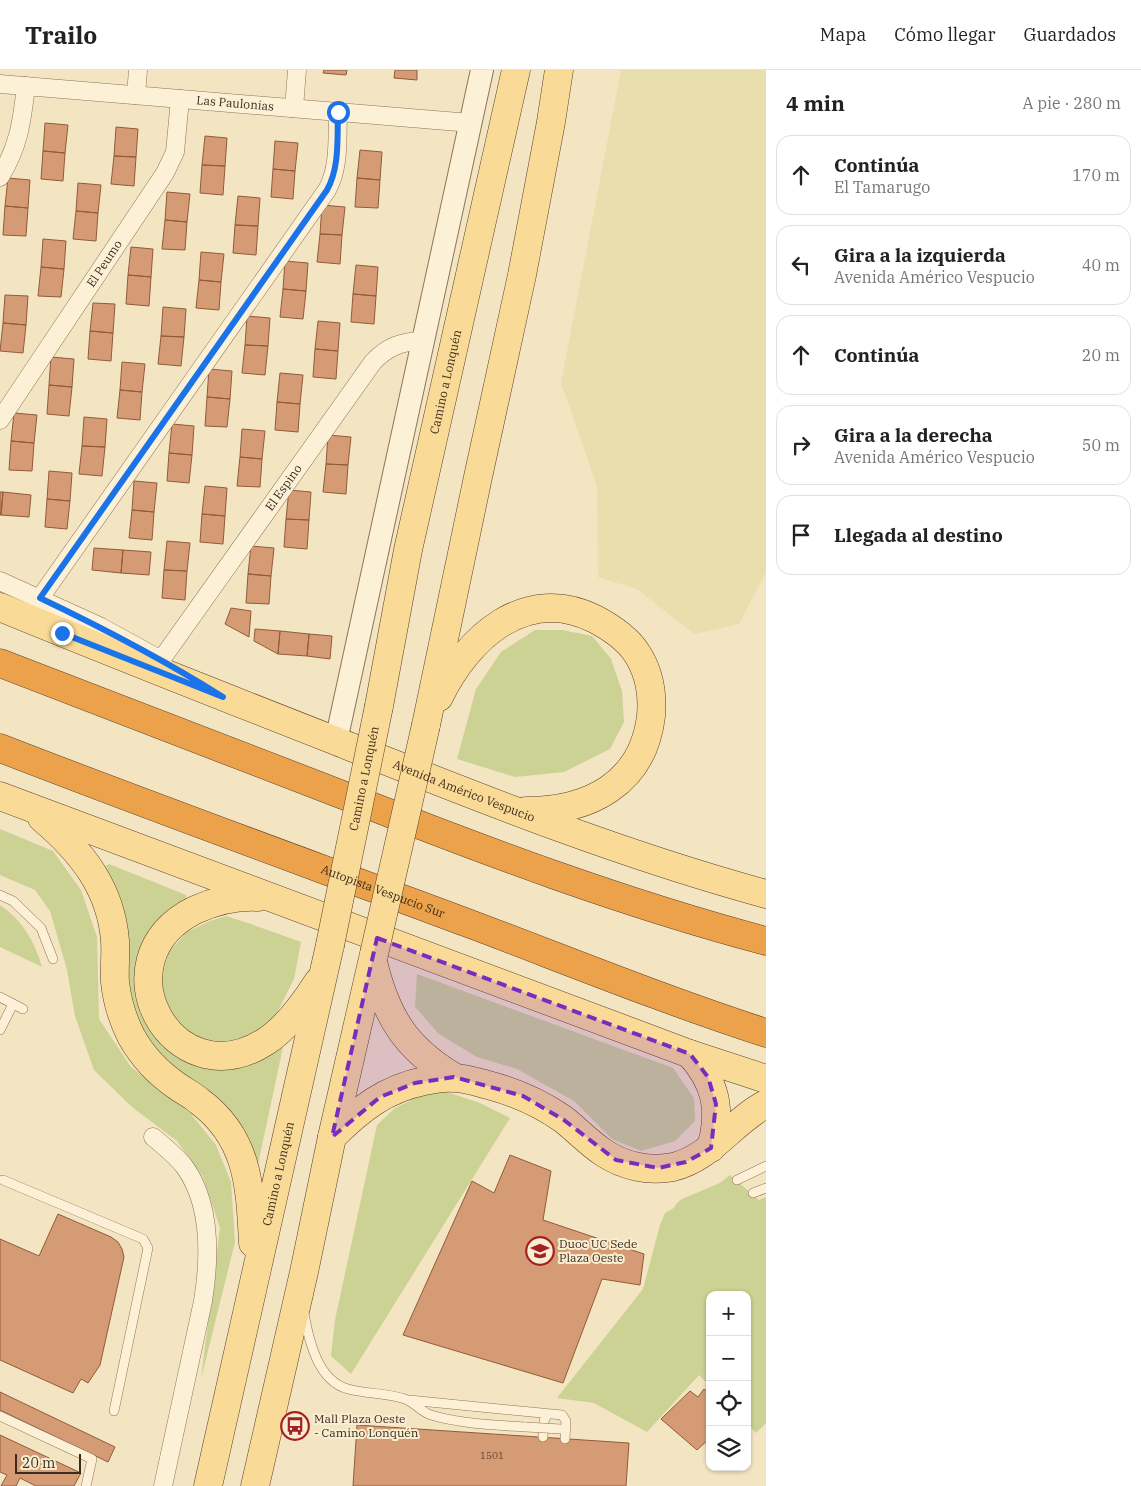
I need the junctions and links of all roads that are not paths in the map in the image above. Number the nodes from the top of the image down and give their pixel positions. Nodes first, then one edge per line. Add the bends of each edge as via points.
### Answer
1 (138, 70) edge
2 (297, 70) edge
3 (482, 70) edge
4 (516, 70) edge
5 (559, 70) edge
6 (0, 84) edge
7 (26, 86) junction
8 (136, 95) junction
9 (180, 99) junction
10 (294, 108) junction
11 (338, 112) junction
12 (471, 123) junction
13 (0, 177) edge
14 (423, 340) junction
15 (0, 420) edge
16 (0, 581) edge
17 (40, 598) junction
18 (0, 607) edge
19 (161, 660) junction
20 (0, 663) edge
21 (223, 697) junction
22 (427, 723) junction
23 (336, 741) junction
24 (0, 748) edge
25 (0, 796) edge
26 (31, 809) junction
27 (517, 810) junction
28 (766, 894) edge
29 (0, 895) edge
30 (267, 897) junction
31 (766, 941) edge
32 (373, 957) junction
33 (53, 959) dead end
34 (324, 973) junction
35 (0, 997) edge
36 (13, 1004) junction
37 (23, 1009) dead end
38 (0, 1030) edge
39 (766, 1033) edge
40 (690, 1054) junction
41 (454, 1077) junction
42 (766, 1078) edge
43 (766, 1104) edge
44 (153, 1137) dead end
45 (332, 1137) junction
46 (711, 1148) junction
47 (766, 1166) edge
48 (2, 1180) dead end
49 (737, 1180) dead end
50 (766, 1188) edge
51 (753, 1193) dead end
52 (304, 1272) junction
53 (253, 1282) junction
54 (406, 1400) junction
55 (114, 1411) dead end
56 (0, 1416) edge
57 (546, 1417) dead end
58 (543, 1437) dead end
59 (86, 1486) edge
60 (163, 1486) edge
61 (208, 1486) edge
62 (255, 1486) edge

1 - 8 street
2 - 10 street
3 - 12 street
4 - 34 main road, Camino a Lonquén, bridge via 408,550
5 - 22 main road via 522,275
6 - 7 street, Las Paulonias
7 - 8 street, Las Paulonias
7 - 13 street via 19,136
8 - 9 street, Las Paulonias
9 - 10 street, Las Paulonias
9 - 15 street, El Peumo via 174,152 165,173
10 - 11 street, Las Paulonias
11 - 12 street, Las Paulonias
11 - 17 street via 336,164 327,190
12 - 14 street
14 - 19 street, El Espino via 399,343 373,362
14 - 23 street
16 - 17 street
17 - 19 street
18 - 21 main road, Avenida Américo Vespucio
19 - 21 main road
20 - 31 highway via 491,852 632,902
21 - 23 main road, Avenida Américo Vespucio
22 - 27 main road via 447,681 470,648 505,620 536,609 571,610 606,624 622,636 643,663 652,692 650,725 637,760 619,782 579,804 539,811
22 - 32 main road, bridge
23 - 27 main road, Avenida Américo Vespucio
24 - 39 highway, Autopista Vespucio Sur
25 - 26 main road
26 - 30 main road
26 - 53 main road via 73,848 101,887 112,920 119,1003 131,1036 163,1076 213,1112 235,1143 250,1190
27 - 28 main road, Avenida Américo Vespucio via 577,833
29 - 33 lane via 13,901 41,928
30 - 34 main road via 250,896 215,902 185,915 163,935 152,959 148,982 154,1011 161,1024 178,1040 199,1052 211,1055 239,1053 266,1041 282,1028
30 - 40 main road
32 - 41 main road via 382,993 401,1031 425,1057
32 - 45 main road
34 - 53 main road, Camino a Lonquén
35 - 36 lane
36 - 37 lane
36 - 38 lane
40 - 42 main road
40 - 46 main road via 708,1077 715,1097 717,1119
41 - 45 main road via 396,1089 364,1107
41 - 46 main road via 507,1090 544,1106 603,1153 630,1165 644,1168 673,1166
43 - 46 main road via 749,1114
44 - 60 street via 175,1156 192,1178 203,1208 208,1249 203,1301
45 - 52 main road
47 - 49 lane
48 - 55 lane via 143,1239 148,1248
50 - 51 lane
52 - 54 lane via 304,1316 316,1358 326,1374 346,1388
52 - 62 main road
53 - 61 main road, Camino a Lonquén
54 - 54 lane, bridge via 562,1415 566,1421 564,1432 459,1420 429,1414
56 - 59 lane via 92,1459
57 - 58 lane

